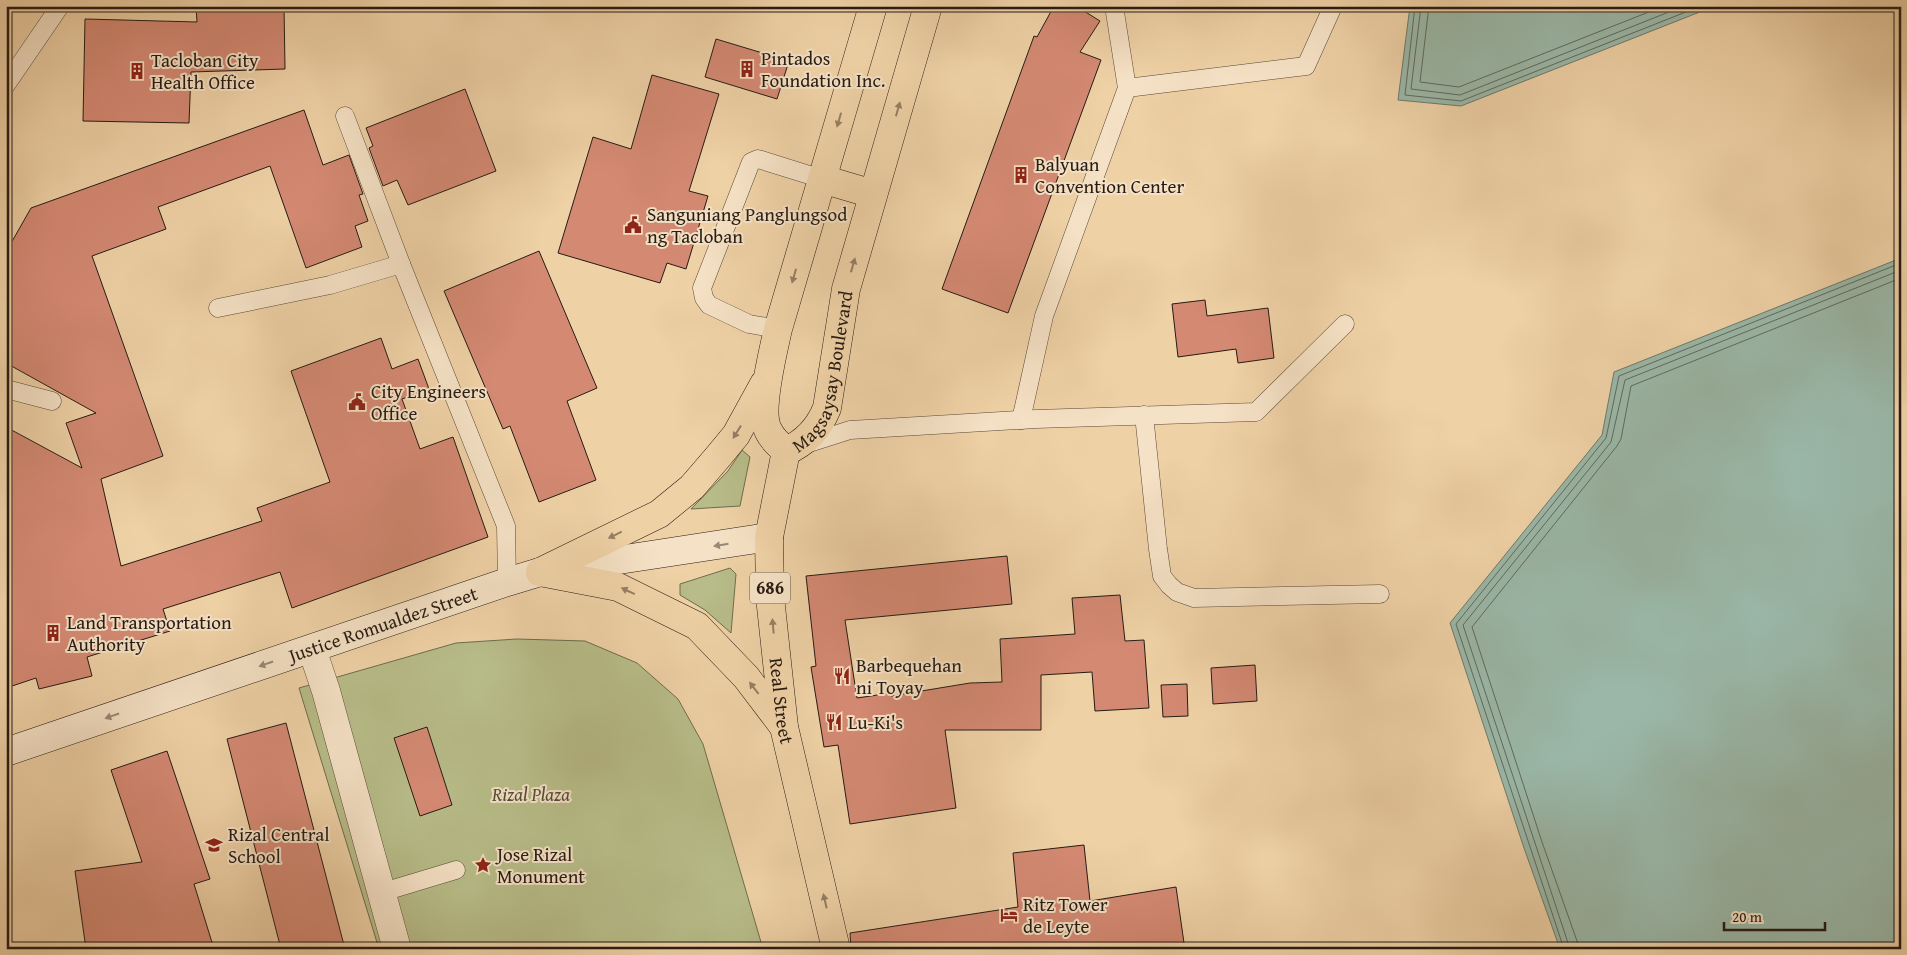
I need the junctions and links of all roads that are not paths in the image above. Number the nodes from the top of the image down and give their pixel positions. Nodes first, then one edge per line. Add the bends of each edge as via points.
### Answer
1 (60, 6) edge
2 (928, 6) edge
3 (1114, 6) edge
4 (1333, 6) edge
5 (870, 8) edge
6 (6, 85) edge
7 (1127, 88) junction
8 (345, 116) dead end
9 (822, 179) junction
10 (872, 194) junction
11 (401, 264) junction
12 (218, 308) dead end
13 (1345, 324) dead end
14 (778, 330) junction
15 (769, 374) junction
16 (6, 389) edge
17 (52, 401) dead end
18 (1144, 415) junction
19 (1021, 420) junction
20 (786, 451) junction
21 (769, 537) junction
22 (540, 572) junction
23 (507, 582) junction
24 (1380, 594) dead end
25 (312, 648) junction
26 (784, 727) junction
27 (6, 752) edge
28 (456, 870) dead end
29 (383, 892) junction
30 (397, 949) edge
31 (836, 949) edge

1 - 6 lane
10 -> 2 main road, Magsaysay Boulevard
3 - 7 lane
4 - 7 lane via 1306,66
5 -> 9 main road, Magsaysay Boulevard
7 - 19 lane via 1044,316
8 - 11 lane
9 - 10 main road
9 -> 14 main road, Magsaysay Boulevard
9 - 14 lane via 758,159 751,162 702,288 709,305 749,324
20 -> 10 main road, Magsaysay Boulevard via 812,433 827,408 846,289
11 - 12 lane via 330,285
11 - 23 lane via 506,526
13 - 18 lane via 1256,412
14 - 15 main road, Magsaysay Boulevard
15 - 20 main road, Magsaysay Boulevard via 765,423
15 -> 22 main road via 736,435 692,487 660,514
16 - 17 lane
18 - 19 lane
18 - 24 lane via 1162,576 1177,592 1194,598
19 - 20 lane via 850,430
20 - 21 main road, Real Street / 686
21 -> 22 main road, Justice Romualdez Street
26 -> 21 main road, Real Street / 686 via 770,597
22 - 23 main road, Justice Romualdez Street
26 -> 22 main road via 746,677 698,626 618,587
23 - 25 main road, Justice Romualdez Street
25 -> 27 main road, Justice Romualdez Street
25 - 29 main road
31 -> 26 main road, Real Street / 686
28 - 29 lane
29 - 30 main road

